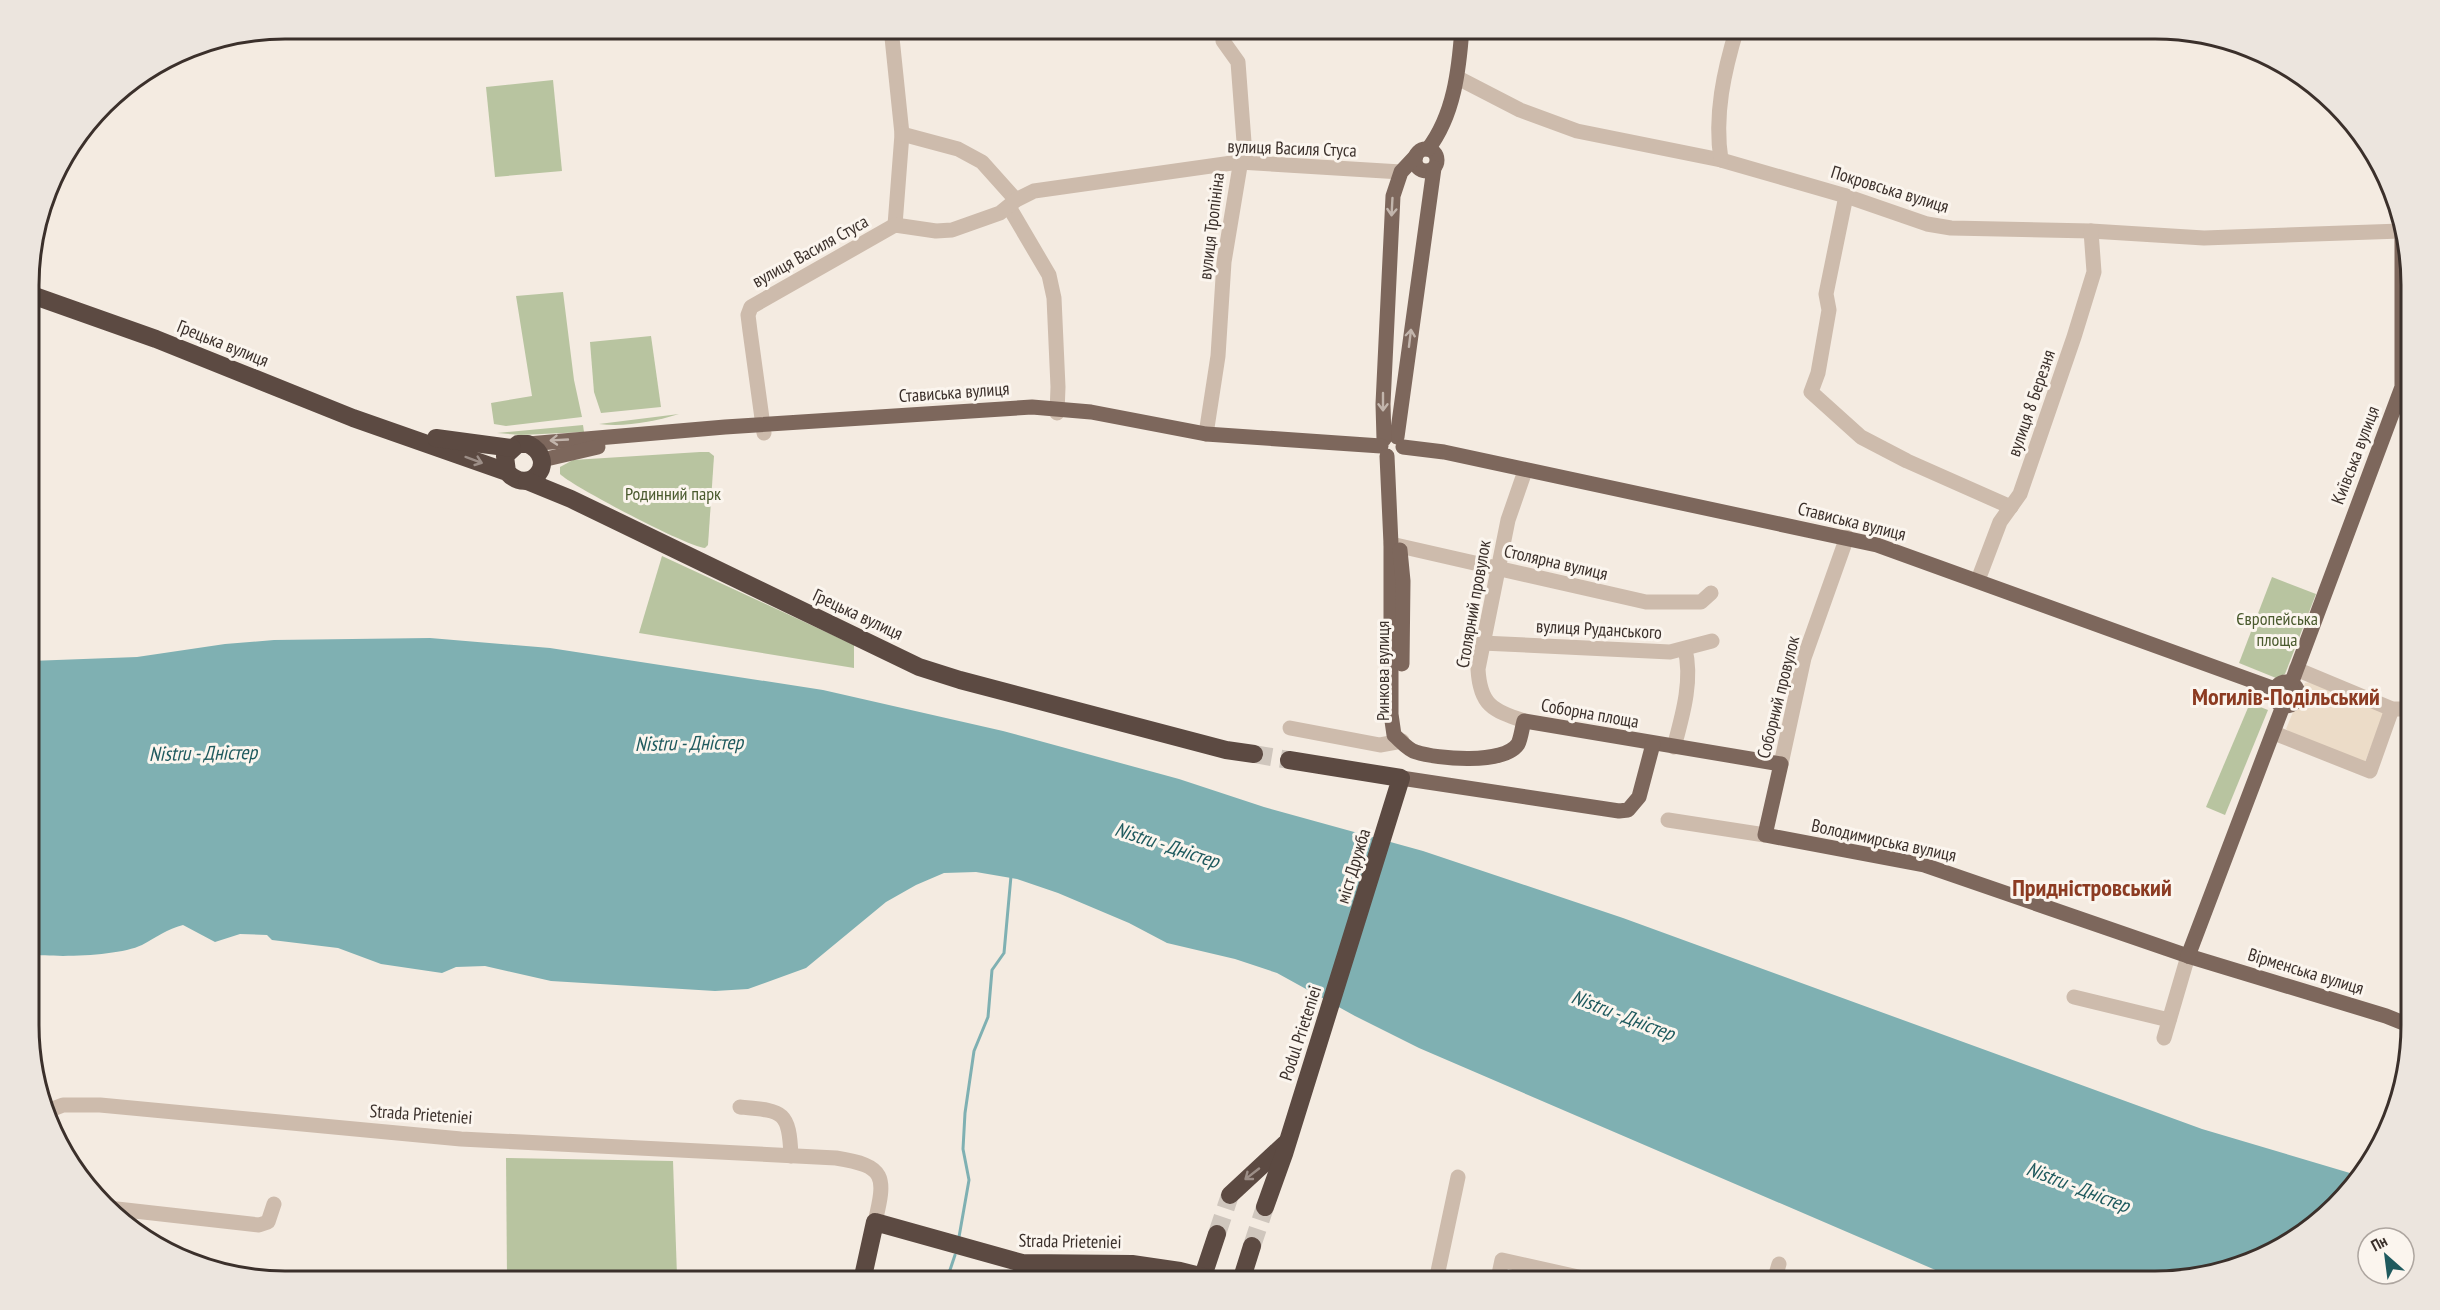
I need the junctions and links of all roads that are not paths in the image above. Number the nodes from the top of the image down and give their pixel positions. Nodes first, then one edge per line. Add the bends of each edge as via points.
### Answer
1 (892, 39) edge
2 (1224, 39) edge
3 (1461, 39) edge
4 (1734, 39) edge
5 (1458, 78) junction
6 (902, 134) junction
7 (1422, 153) junction
8 (1721, 160) junction
9 (1239, 162) junction
10 (1401, 172) junction
11 (1846, 196) junction
12 (1012, 204) junction
13 (895, 225) junction
14 (2091, 231) junction
15 (2395, 231) edge
16 (39, 298) edge
17 (2401, 404) edge
18 (1057, 410) junction
19 (764, 429) junction
20 (401, 434) junction
21 (1206, 434) junction
22 (520, 446) junction
23 (1390, 448) junction
24 (542, 461) junction
25 (1525, 471) junction
26 (507, 472) junction
27 (527, 482) junction
28 (572, 499) junction
29 (2011, 507) junction
30 (1847, 537) junction
31 (1396, 545) junction
32 (1499, 569) junction
33 (1978, 580) junction
34 (1711, 593) dead end
35 (1712, 641) dead end
36 (1482, 643) junction
37 (1685, 650) junction
38 (2294, 676) junction
39 (2275, 689) junction
40 (2283, 706) junction
41 (2392, 709) junction
42 (2401, 709) edge
43 (1524, 721) junction
44 (1290, 728) dead end
45 (2274, 733) junction
46 (1402, 741) junction
47 (1653, 744) junction
48 (1674, 747) junction
49 (1254, 754) tunnel mouth
50 (1289, 760) tunnel mouth
51 (1781, 764) junction
52 (1401, 777) junction
53 (1668, 820) dead end
54 (1765, 835) junction
55 (1353, 936) joint
56 (2188, 956) junction
57 (2074, 997) dead end
58 (2169, 1020) junction
59 (2401, 1022) edge
60 (2164, 1038) dead end
61 (740, 1107) dead end
62 (54, 1109) edge
63 (1286, 1143) junction
64 (791, 1156) junction
65 (1458, 1177) dead end
66 (1230, 1195) tunnel mouth
67 (274, 1204) dead end
68 (1265, 1207) tunnel mouth
69 (123, 1210) edge
70 (875, 1222) junction
71 (1217, 1234) tunnel mouth
72 (1252, 1246) tunnel mouth
73 (1779, 1264) dead end
74 (864, 1271) edge
75 (1169, 1271) edge
76 (1213, 1271) edge
77 (1244, 1271) edge
78 (1438, 1271) edge
79 (1500, 1271) edge
80 (1551, 1271) edge
81 (1777, 1271) edge

1 - 6 street
2 - 9 street, вулиця Тропініна via 1238,62 1244,142
3 - 5 main road, Ринкова вулиця
4 - 8 street via 1722,90 1718,129
5 - 7 main road, Ринкова вулиця via 1437,137
5 - 8 street, Покровська вулиця via 1520,110 1577,131
6 - 12 street via 958,150 982,162
6 - 13 street
7 - 10 main road, Ринкова вулиця
23 -> 7 main road, Ринкова вулиця via 1437,162 1436,155
8 - 11 street, Покровська вулиця
9 - 10 street, вулиця Василя Стуса
9 - 12 street, вулиця Василя Стуса via 1035,191
9 - 21 street, вулиця Тропініна
10 -> 23 main road, Ринкова вулиця via 1393,196 1383,404
11 - 14 street, Покровська вулиця via 1927,224 1952,228
11 - 29 street via 1826,294 1829,310 1818,373 1811,392 1862,437
12 - 13 street, вулиця Василя Стуса via 1000,213 952,230
12 - 18 street via 1049,275 1054,298
13 - 19 street, вулиця Василя Стуса via 751,307 748,315
14 - 15 street, Покровська вулиця via 2204,238
14 - 29 street, вулиця 8 Березня via 2094,272 2020,494
16 - 20 highway, Грецька вулиця
17 - 38 main road, Київська вулиця
18 - 19 main road, Стависька вулиця via 1015,407
18 - 21 main road, Стависька вулиця
18 - 23 main road, Стависька вулиця via 1205,439
19 -> 22 main road, Стависька вулиця
19 - 24 main road, Стависька вулиця via 581,449
20 - 22 highway, Грецька вулиця
20 -> 26 highway, Грецька вулиця
21 - 23 main road, Стависька вулиця
22 - 24 highway via 535,447
22 - 26 highway via 505,456
23 - 25 main road, Стависька вулиця via 1444,452
23 - 31 main road, Ринкова вулиця
24 - 27 highway via 537,476
24 - 28 highway, Грецька вулиця
25 - 30 main road, Стависька вулиця
25 - 32 street, Столярний провулок via 1508,520
26 - 27 highway via 512,478
27 - 28 highway, Грецька вулиця
28 - 49 highway, Грецька вулиця via 919,667 1226,750
29 - 33 street, вулиця 8 Березня via 2000,522
30 - 33 main road, Стависька вулиця
30 - 51 street, Соборний провулок via 1804,658
31 - 32 street, Столярна вулиця
31 - 46 main road, Ринкова вулиця via 1391,714 1394,735
32 - 34 street, Столярна вулиця via 1646,602 1701,602
32 - 36 street, Столярний провулок
33 - 39 main road, Стависька вулиця
35 - 37 street, вулиця Руданського
36 - 37 street, вулиця Руданського
36 - 43 street, Столярний провулок via 1479,691 1500,713
37 - 48 street via 1688,662 1683,711
38 - 39 main road
38 - 40 main road, Київська вулиця via 2297,697
38 - 41 street
39 - 40 main road via 2275,698
40 - 45 main road
41 - 42 street
41 - 45 street via 2370,771
43 - 46 main road, Соборна площа via 1518,744 1491,758 1441,758 1413,752
43 - 47 main road, Соборна площа
44 - 46 street via 1380,745
45 - 56 main road
47 - 48 main road, Соборна площа
47 - 52 main road, Соборна площа via 1639,797 1628,810
48 - 51 main road, Соборна площа
50 - 52 highway
51 - 54 main road, Соборний провулок
52 - 55 highway, міст Дружба
53 - 54 street, Володимирська вулиця
54 - 56 main road, Володимирська вулиця via 1924,865
55 - 63 highway, Podul Prieteniei
56 - 58 street
56 - 59 main road, Вірменська вулиця
57 - 58 street
58 - 60 street
61 - 64 street via 775,1110 780,1114 790,1138
62 - 64 street, Strada Prieteniei via 100,1105 462,1139
63 -> 66 highway
63 - 68 highway, Podul Prieteniei
64 - 70 street, Strada Prieteniei via 862,1162 879,1177 882,1186
65 - 78 street
67 - 69 street via 268,1222 259,1225
70 - 74 highway
70 - 75 highway, Strada Prieteniei via 1022,1263 1132,1264
71 - 76 highway
72 - 77 highway
73 - 81 street
79 - 80 street via 1502,1260

